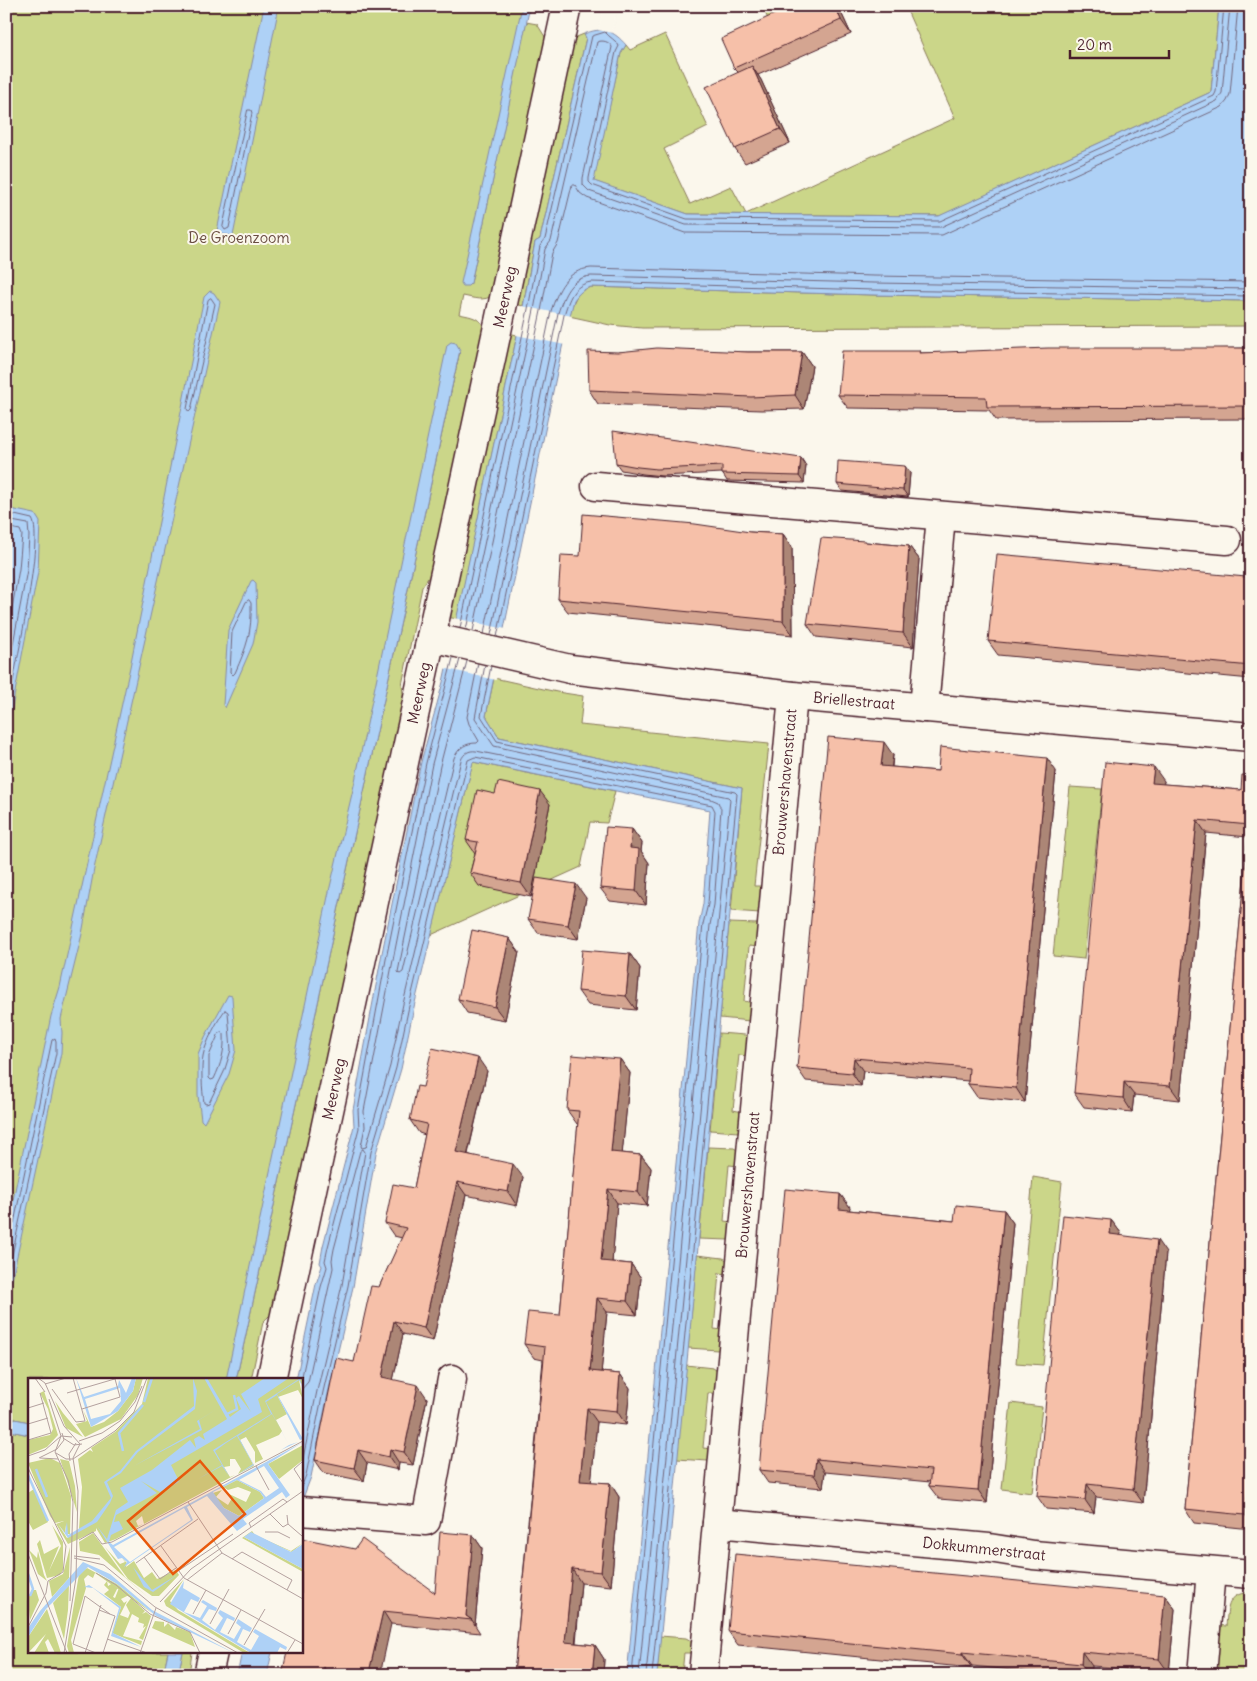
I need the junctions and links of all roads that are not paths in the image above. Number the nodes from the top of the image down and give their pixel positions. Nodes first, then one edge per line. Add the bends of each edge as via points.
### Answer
1 (567, 6) edge
2 (596, 486) dead end
3 (941, 516) junction
4 (1226, 540) dead end
5 (438, 639) junction
6 (793, 696) junction
7 (924, 708) junction
8 (1251, 737) edge
9 (272, 1378) edge
10 (452, 1379) dead end
11 (302, 1511) edge
12 (717, 1523) junction
13 (1212, 1571) junction
14 (1251, 1574) edge
15 (213, 1654) edge
16 (208, 1675) edge
17 (702, 1675) edge
18 (1202, 1675) edge

1 - 5 street, Meerweg
2 - 3 street
3 - 4 street
3 - 7 street
5 - 6 street, Briellestraat via 570,669
5 - 9 street, Meerweg
6 - 7 street, Briellestraat
6 - 12 street, Brouwershavenstraat
7 - 8 street, Briellestraat
10 - 11 street via 426,1522
12 - 13 street, Dokkummerstraat
12 - 17 street, Brouwershavenstraat
13 - 14 street, Dokkummerstraat
13 - 18 street
15 - 16 street

